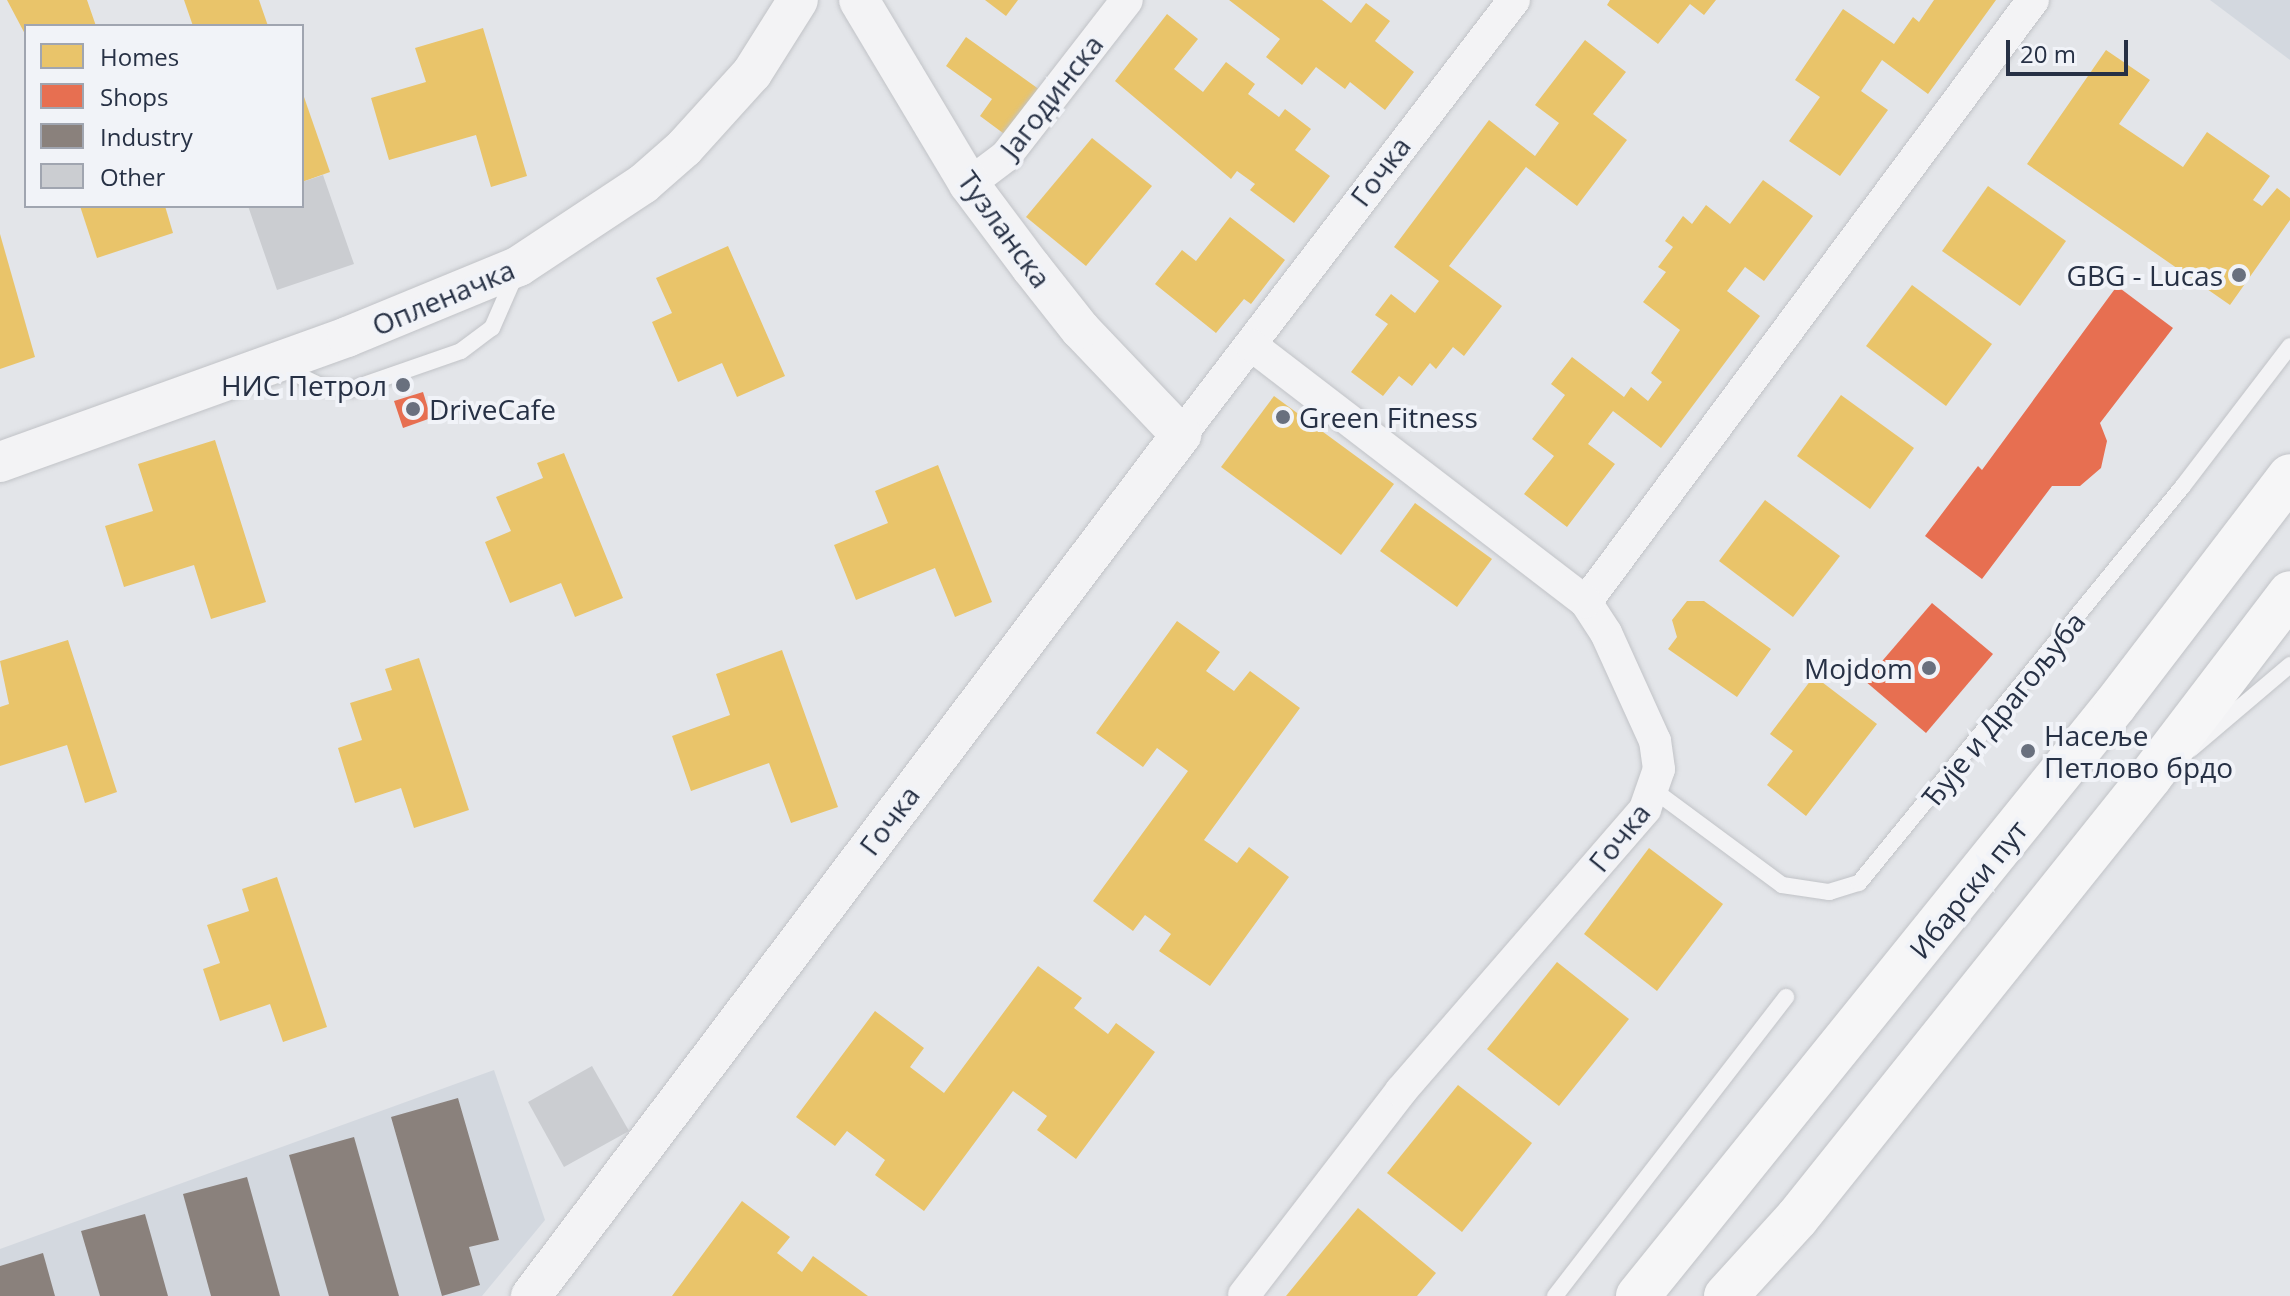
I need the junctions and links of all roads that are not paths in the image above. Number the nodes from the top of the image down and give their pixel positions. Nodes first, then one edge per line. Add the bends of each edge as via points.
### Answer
1 (798, 0) edge
2 (859, 0) edge
3 (1127, 0) edge
4 (1514, 0) edge
5 (2033, 0) edge
6 (969, 184) junction
7 (519, 266) junction
8 (1251, 345) junction
9 (2290, 346) edge
10 (273, 364) junction
11 (1181, 435) junction
12 (0, 462) edge
13 (2290, 476) edge
14 (2290, 593) edge
15 (1586, 602) junction
16 (2290, 665) edge
17 (2150, 777) junction
18 (1655, 791) junction
19 (1786, 997) dead end
20 (1244, 1295) edge
21 (531, 1296) edge
22 (1555, 1296) edge
23 (1638, 1296) edge
24 (1726, 1296) edge

1 - 7 street, Опленачка via 752,73 684,148 643,184
2 - 6 street, Тузланска
3 - 6 street, Јагодинска via 1006,156
4 - 8 street, Гочка
5 - 15 street
6 - 11 street, Тузланска via 1080,329
7 - 10 street, Опленачка
7 - 10 lane via 492,328 461,351 352,389 321,386
8 - 11 street, Гочка
8 - 15 street, Гочка
9 - 18 lane, Ђује и Драгољуба via 2183,486 1859,883 1829,892 1782,885
10 - 12 street, Опленачка
11 - 21 street, Гочка
13 - 23 main road, Ибарски пут via 2115,705
14 - 17 main road
15 - 18 street, Гочка via 1606,633 1655,741
16 - 17 lane via 2211,735
17 - 24 main road via 1797,1218
18 - 20 street, Гочка via 1401,1091
19 - 22 lane

